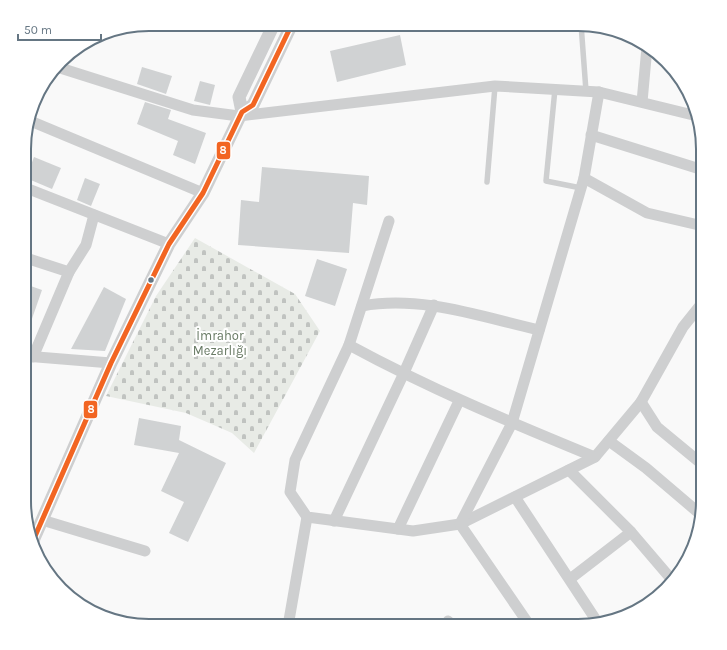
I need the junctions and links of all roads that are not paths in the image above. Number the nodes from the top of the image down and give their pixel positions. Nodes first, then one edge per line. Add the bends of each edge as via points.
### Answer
1 (271, 31) edge
2 (289, 31) edge
3 (582, 31) edge
4 (647, 53) edge
5 (62, 69) edge
6 (495, 86) junction
7 (555, 89) junction
8 (586, 91) junction
9 (599, 92) junction
10 (642, 102) junction
11 (240, 114) junction
12 (691, 114) edge
13 (34, 122) edge
14 (592, 135) junction
15 (696, 168) edge
16 (487, 182) dead end
17 (582, 183) junction
18 (31, 190) edge
19 (203, 193) junction
20 (94, 215) junction
21 (389, 221) dead end
22 (696, 224) edge
23 (169, 244) junction
24 (31, 260) edge
25 (70, 272) junction
26 (434, 305) junction
27 (362, 306) junction
28 (696, 311) edge
29 (539, 330) junction
30 (349, 345) junction
31 (31, 352) edge
32 (31, 356) edge
33 (111, 363) junction
34 (403, 375) junction
35 (459, 401) junction
36 (641, 402) junction
37 (512, 423) junction
38 (608, 441) junction
39 (595, 457) junction
40 (696, 459) edge
41 (569, 470) junction
42 (515, 497) junction
43 (696, 510) edge
44 (307, 517) junction
45 (42, 520) junction
46 (334, 521) junction
47 (460, 524) junction
48 (398, 529) junction
49 (631, 532) junction
50 (36, 534) edge
51 (145, 551) dead end
52 (669, 577) edge
53 (570, 579) junction
54 (595, 618) edge
55 (289, 619) edge
56 (525, 619) edge

1 - 11 street via 239,97
2 - 11 street via 253,104
3 - 8 lane
4 - 10 street
5 - 11 street via 193,110
6 - 7 street
6 - 11 street
6 - 16 lane
7 - 8 street
7 - 17 lane via 546,181
8 - 9 street
9 - 10 street
9 - 14 street
10 - 12 street
11 - 19 street
13 - 19 street
14 - 15 street
14 - 17 street
17 - 22 street via 647,213
17 - 29 street
18 - 20 street
19 - 23 street
20 - 23 street
20 - 25 street via 86,245
21 - 27 street
23 - 33 street
24 - 25 street
25 - 31 street
26 - 27 street via 380,303
26 - 29 street
26 - 34 street
27 - 30 street
28 - 36 street via 683,327
29 - 37 street
30 - 34 street
30 - 44 street via 295,460 290,492
32 - 33 street
33 - 45 street
34 - 35 street
34 - 46 street
35 - 37 street
35 - 48 street
36 - 38 street
36 - 40 street via 656,428
37 - 39 street
37 - 47 street
38 - 39 street
38 - 43 street via 646,468
39 - 41 street
41 - 42 street
41 - 49 street
42 - 47 street
42 - 53 street
44 - 46 street
44 - 55 street
45 - 50 street
45 - 51 street
46 - 48 street
47 - 48 street via 413,531
47 - 56 street
49 - 52 street
49 - 53 street
53 - 54 street

